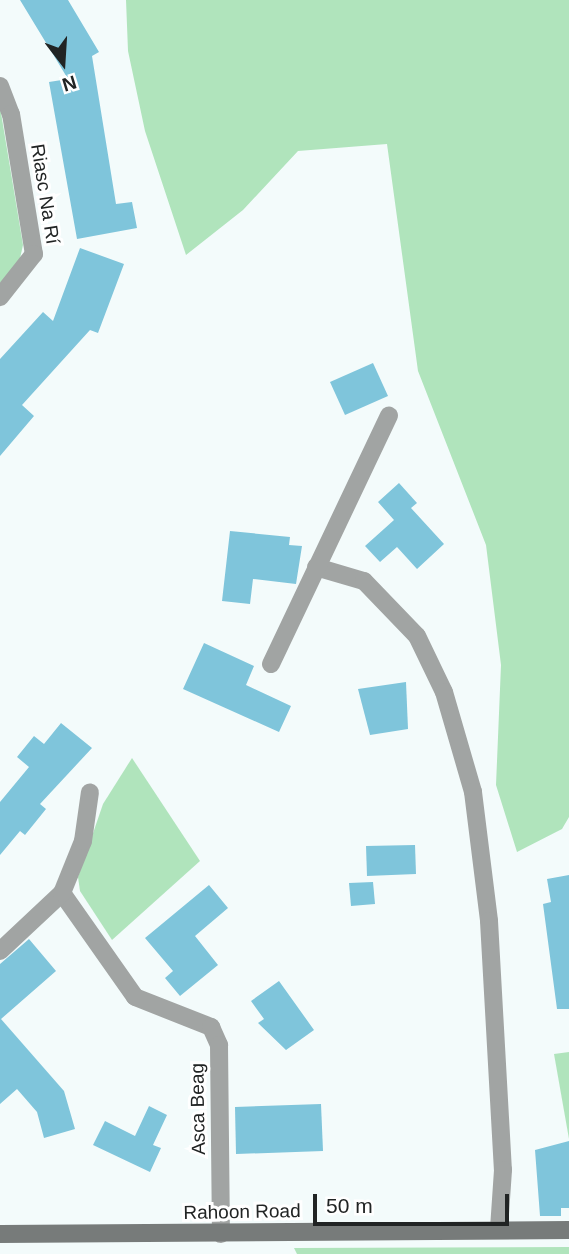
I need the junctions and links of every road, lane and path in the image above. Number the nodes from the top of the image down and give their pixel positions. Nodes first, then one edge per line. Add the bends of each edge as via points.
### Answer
1 (0, 86) edge
2 (0, 297) edge
3 (389, 416) dead end
4 (316, 567) junction
5 (271, 664) dead end
6 (90, 792) dead end
7 (62, 894) junction
8 (0, 951) edge
9 (499, 1229) junction
10 (569, 1230) edge
11 (0, 1234) edge
12 (221, 1234) junction

1 - 2 street, Riasc Na Rí via 11,114 34,254
3 - 4 street
4 - 5 street
4 - 9 street via 364,581 417,636 443,692 473,792 489,920 503,1171
6 - 7 street via 83,841
7 - 8 street
7 - 12 street, Asca Beag via 135,998 211,1027 219,1045
9 - 10 street, Rahoon Road
9 - 12 street, Rahoon Road
11 - 12 street, Rahoon Road

